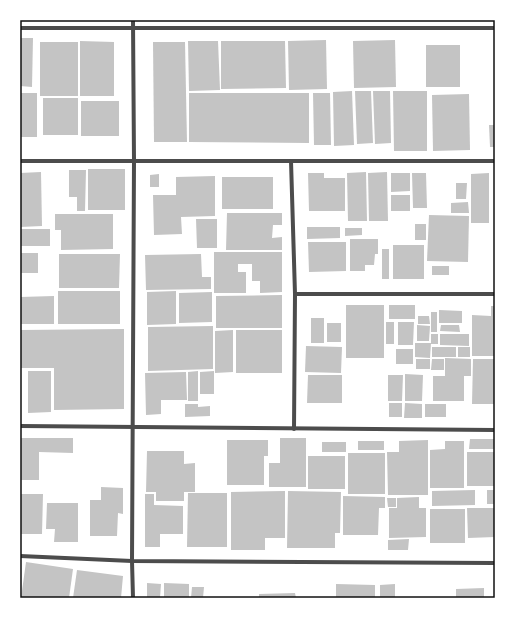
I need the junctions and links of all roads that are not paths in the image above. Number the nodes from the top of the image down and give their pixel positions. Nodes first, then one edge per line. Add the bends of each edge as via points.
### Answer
1 (133, 20) edge
2 (20, 28) edge
3 (133, 28) junction
4 (495, 28) edge
5 (20, 161) edge
6 (134, 161) junction
7 (291, 161) junction
8 (495, 161) edge
9 (294, 294) junction
10 (495, 294) edge
11 (20, 426) edge
12 (133, 426) junction
13 (294, 429) junction
14 (495, 430) edge
15 (20, 556) edge
16 (132, 561) junction
17 (495, 563) edge
18 (133, 598) edge

1 - 3 street
2 - 3 street
3 - 4 street
3 - 6 street
5 - 6 street
6 - 7 street
6 - 12 street
7 - 8 street
7 - 9 street
9 - 10 street
9 - 13 street
11 - 12 street
12 - 13 street
12 - 16 street
13 - 14 street
15 - 16 street
16 - 17 street
16 - 18 street

